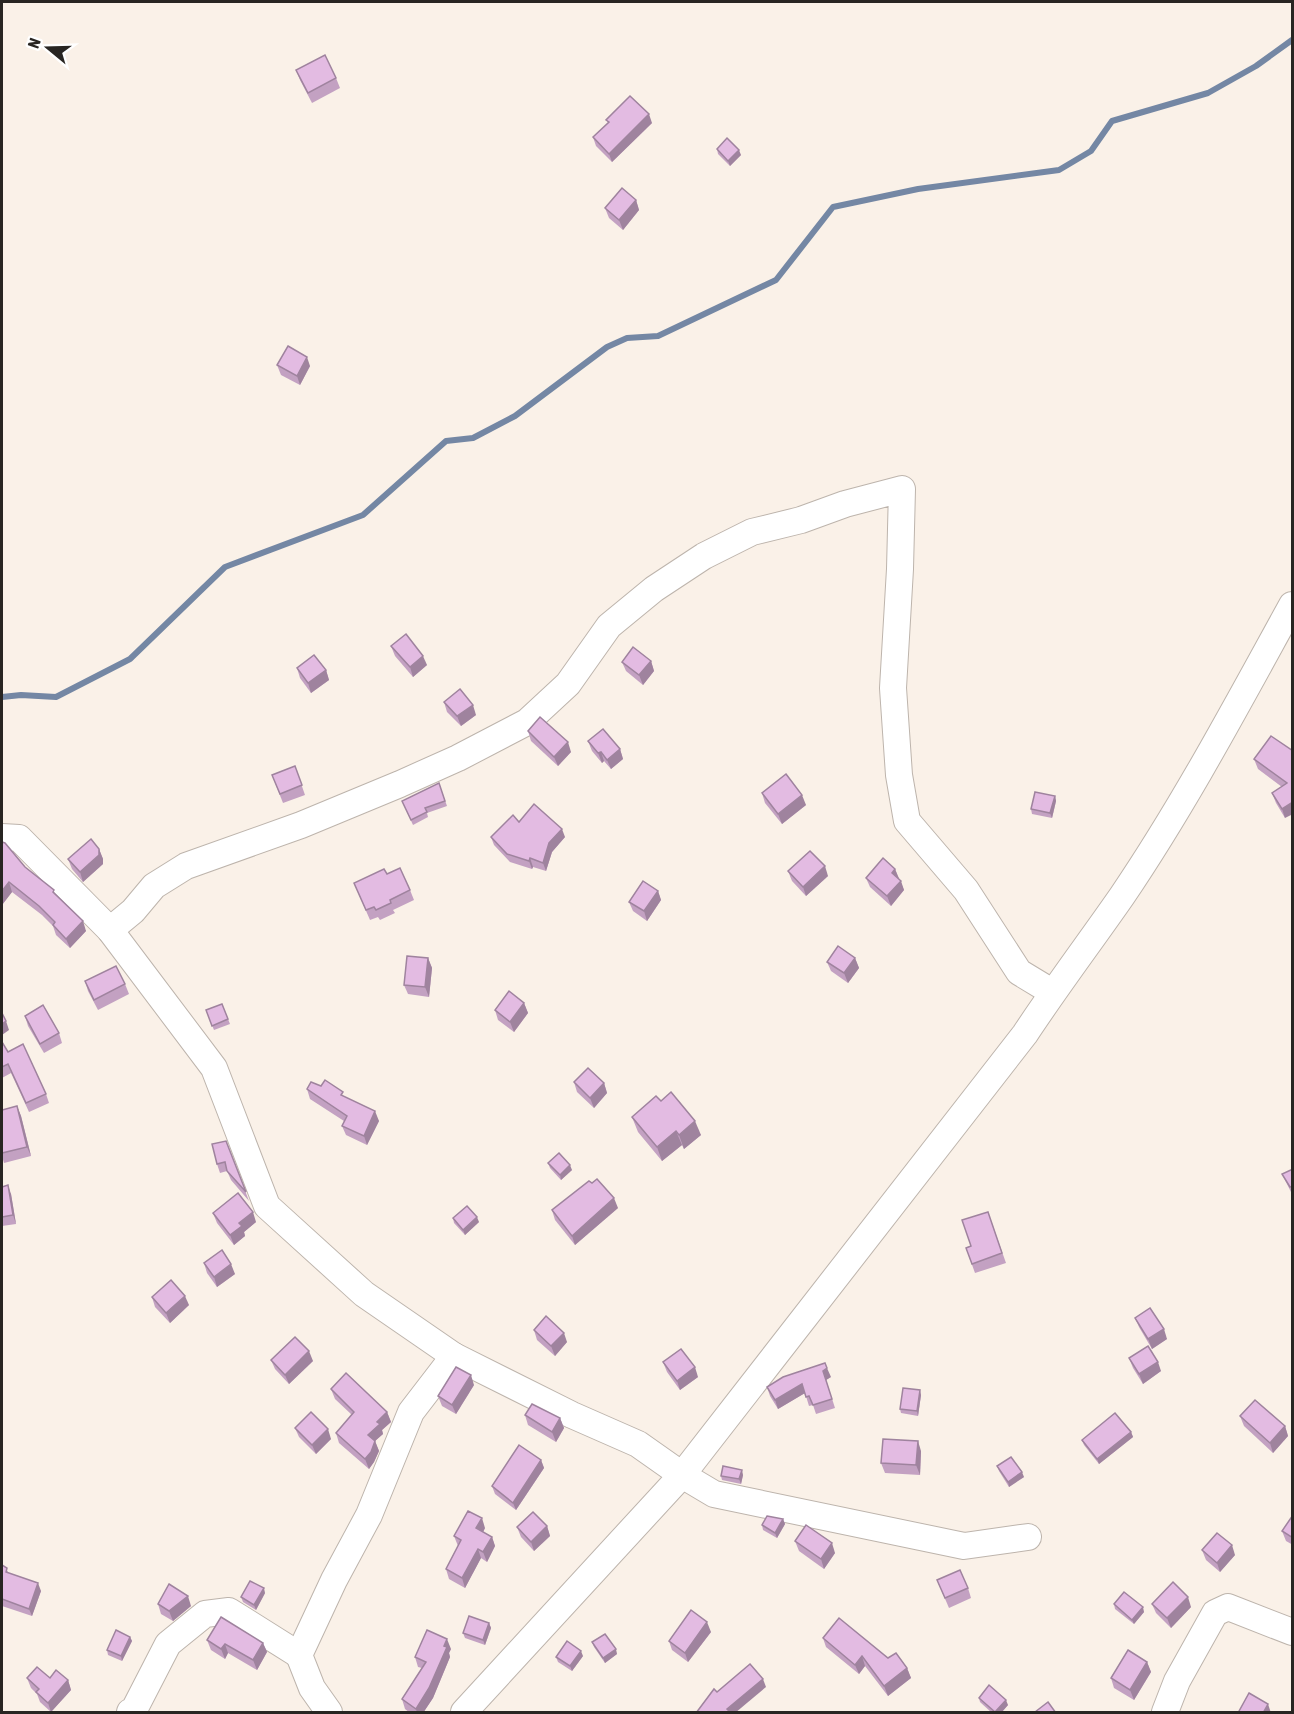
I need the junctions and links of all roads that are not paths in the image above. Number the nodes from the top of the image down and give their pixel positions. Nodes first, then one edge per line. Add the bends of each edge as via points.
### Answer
1 (1293, 605) edge
2 (2, 837) edge
3 (110, 930) junction
4 (1052, 992) junction
5 (454, 1356) junction
6 (682, 1475) junction
7 (1028, 1537) dead end
8 (1293, 1632) edge
9 (300, 1655) junction
10 (130, 1713) edge
11 (329, 1713) edge
12 (464, 1713) edge
13 (1165, 1713) edge

1 - 4 street via 1177,808 1122,895
2 - 3 street via 19,838
3 - 4 street via 133,912 154,886 186,866 389,788 526,722 568,684 609,626 654,589 704,556 752,532 902,489 893,688 899,775 907,821 966,890 1019,972
3 - 5 street via 214,1068 267,1206 364,1294
4 - 6 street via 1025,1034
5 - 6 street via 638,1443
5 - 9 street via 411,1412 369,1515 333,1580
6 - 7 street via 714,1494 964,1546
6 - 12 street
8 - 13 street via 1228,1607 1215,1613 1177,1681
9 - 10 street via 230,1611 205,1614 168,1644
9 - 11 street via 312,1688

